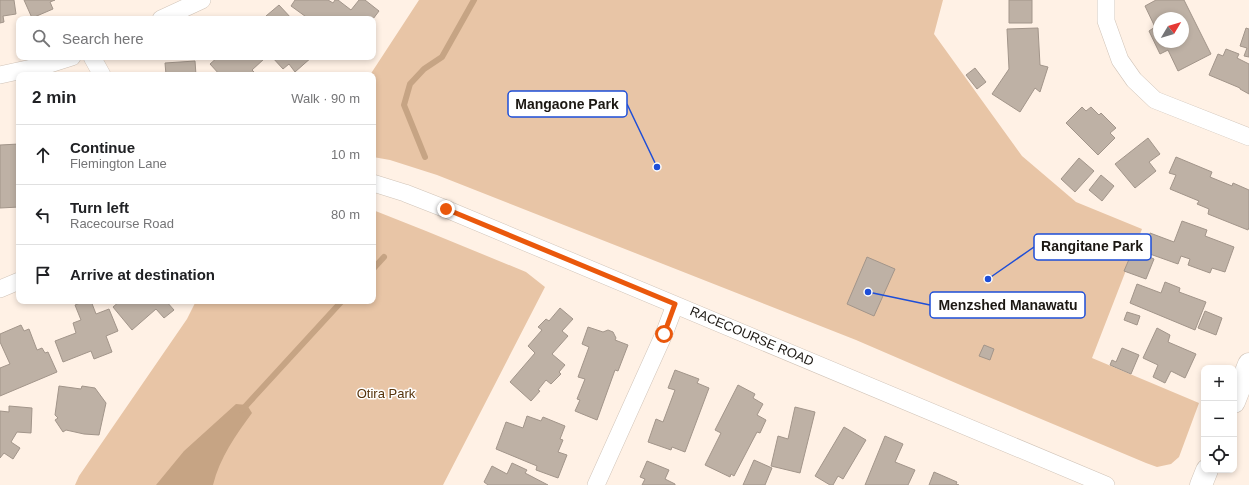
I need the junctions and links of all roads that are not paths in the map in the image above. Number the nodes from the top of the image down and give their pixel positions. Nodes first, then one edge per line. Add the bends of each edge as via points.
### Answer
1 (202, 0) edge
2 (1106, 0) edge
3 (181, 4) edge
4 (165, 16) edge
5 (63, 60) edge
6 (94, 60) edge
7 (16, 72) edge
8 (17, 72) edge
9 (100, 72) edge
10 (0, 76) edge
11 (1249, 137) edge
12 (376, 184) edge
13 (16, 282) edge
14 (0, 289) edge
15 (675, 304) junction
16 (1249, 364) edge
17 (1234, 401) edge
18 (1206, 473) edge
19 (596, 485) edge
20 (1106, 485) edge
21 (1201, 485) edge

1 - 3 street
2 - 11 street via 1106,22 1120,60 1134,80 1155,100
3 - 4 street
5 - 8 street
6 - 9 street
7 - 10 street
12 - 15 street, RACECOURSE ROAD via 446,209
13 - 14 street
15 - 19 street
15 - 20 street, RACECOURSE ROAD
16 - 17 main road
18 - 21 main road

